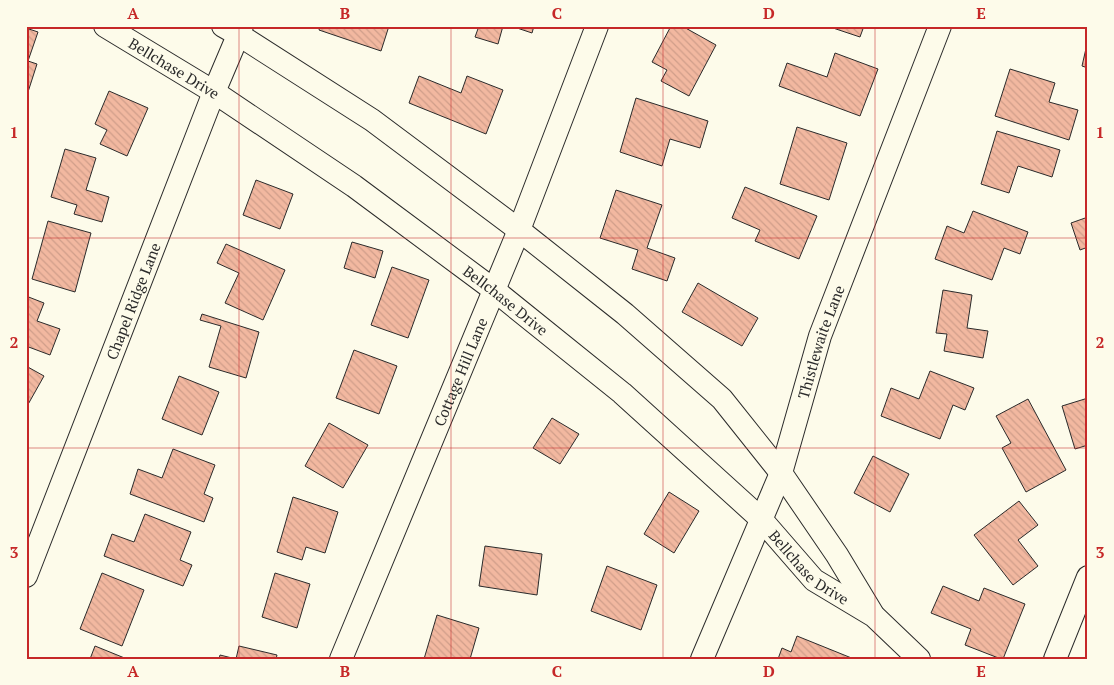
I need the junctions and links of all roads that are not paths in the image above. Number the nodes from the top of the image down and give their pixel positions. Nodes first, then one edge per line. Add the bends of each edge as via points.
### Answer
1 (105, 26) edge
2 (597, 26) edge
3 (940, 26) edge
4 (235, 29) edge
5 (214, 92) junction
6 (519, 230) junction
7 (494, 290) junction
8 (781, 473) junction
9 (762, 519) junction
10 (26, 576) edge
11 (1088, 577) edge
12 (874, 616) junction
13 (341, 659) edge
14 (702, 659) edge
15 (919, 659) edge
16 (1056, 659) edge

1 - 5 street, Bellchase Drive
2 - 6 street, Cottage Hill Lane
3 - 8 street, Thistlewaite Lane via 820,336
4 - 5 street, Chapel Ridge Lane
4 - 6 street, Bellchase Drive via 372,120
5 - 7 street, Bellchase Drive via 354,186
5 - 10 street, Chapel Ridge Lane
6 - 7 street, Cottage Hill Lane
6 - 8 street, Bellchase Drive via 625,314 722,399
7 - 9 street, Bellchase Drive via 622,393
7 - 13 street, Cottage Hill Lane
8 - 9 street, Thistlewaite Lane
8 - 12 street, Bellchase Drive
9 - 12 street, Bellchase Drive via 814,580
9 - 14 street, Thistlewaite Lane
11 - 16 street
12 - 15 street, Bellchase Drive

